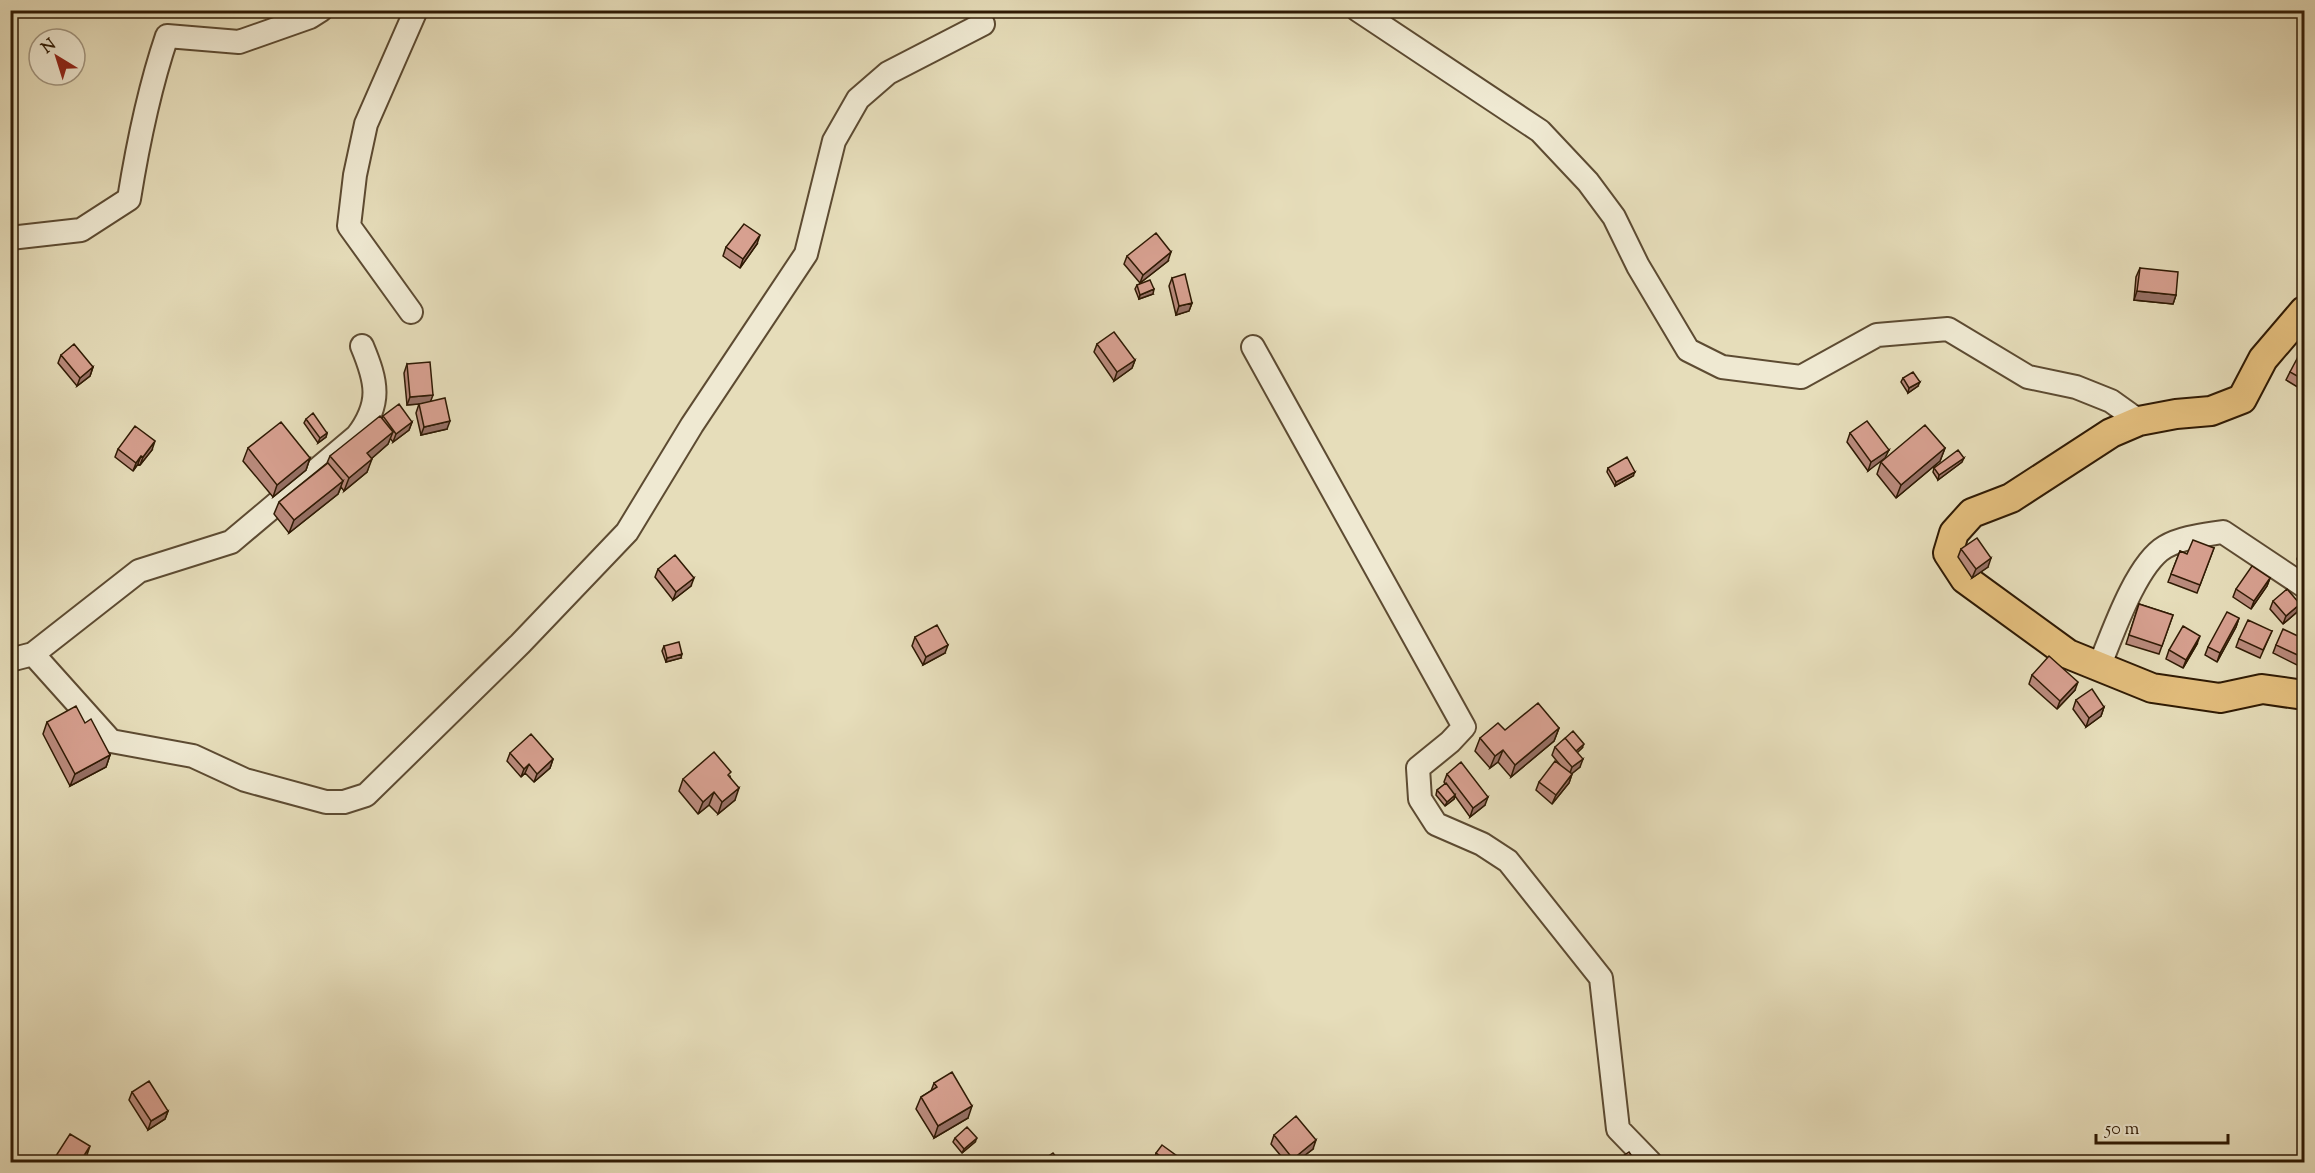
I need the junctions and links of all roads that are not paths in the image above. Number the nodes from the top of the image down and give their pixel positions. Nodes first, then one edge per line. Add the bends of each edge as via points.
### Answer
1 (321, 10) edge
2 (416, 10) edge
3 (1358, 10) edge
4 (983, 24) dead end
5 (10, 238) edge
6 (2304, 311) edge
7 (411, 312) dead end
8 (362, 346) dead end
9 (1253, 347) dead end
10 (2139, 422) junction
11 (2304, 586) edge
12 (33, 654) junction
13 (10, 660) edge
14 (2099, 667) junction
15 (2304, 695) edge
16 (1650, 1162) edge

1 - 5 street via 239,42 167,36 141,130 129,199 81,230
2 - 7 street via 366,124 349,226
3 - 10 street via 1540,131 1588,182 1614,217 1688,350 1722,367 1801,376 1878,335 1948,329 2028,377 2076,387 2111,401
4 - 12 street via 888,73 858,99 834,141 806,254 692,425 627,532 366,795 344,802 326,802 245,780 193,756 111,741
6 - 10 main road via 2263,359 2241,399 2211,411
8 - 12 street via 374,374 375,398 368,422 357,436 231,542 139,571
9 - 16 street via 1464,727 1418,768 1420,799 1436,824 1482,844 1508,861 1601,978 1618,1129
10 - 14 main road via 2111,433 2011,498 1972,513 1954,533 1948,553 1965,579 2068,654
11 - 14 street via 2223,532 2165,547 2147,564 2123,607
12 - 13 street
14 - 15 main road via 2152,688 2190,695 2220,698 2262,689

